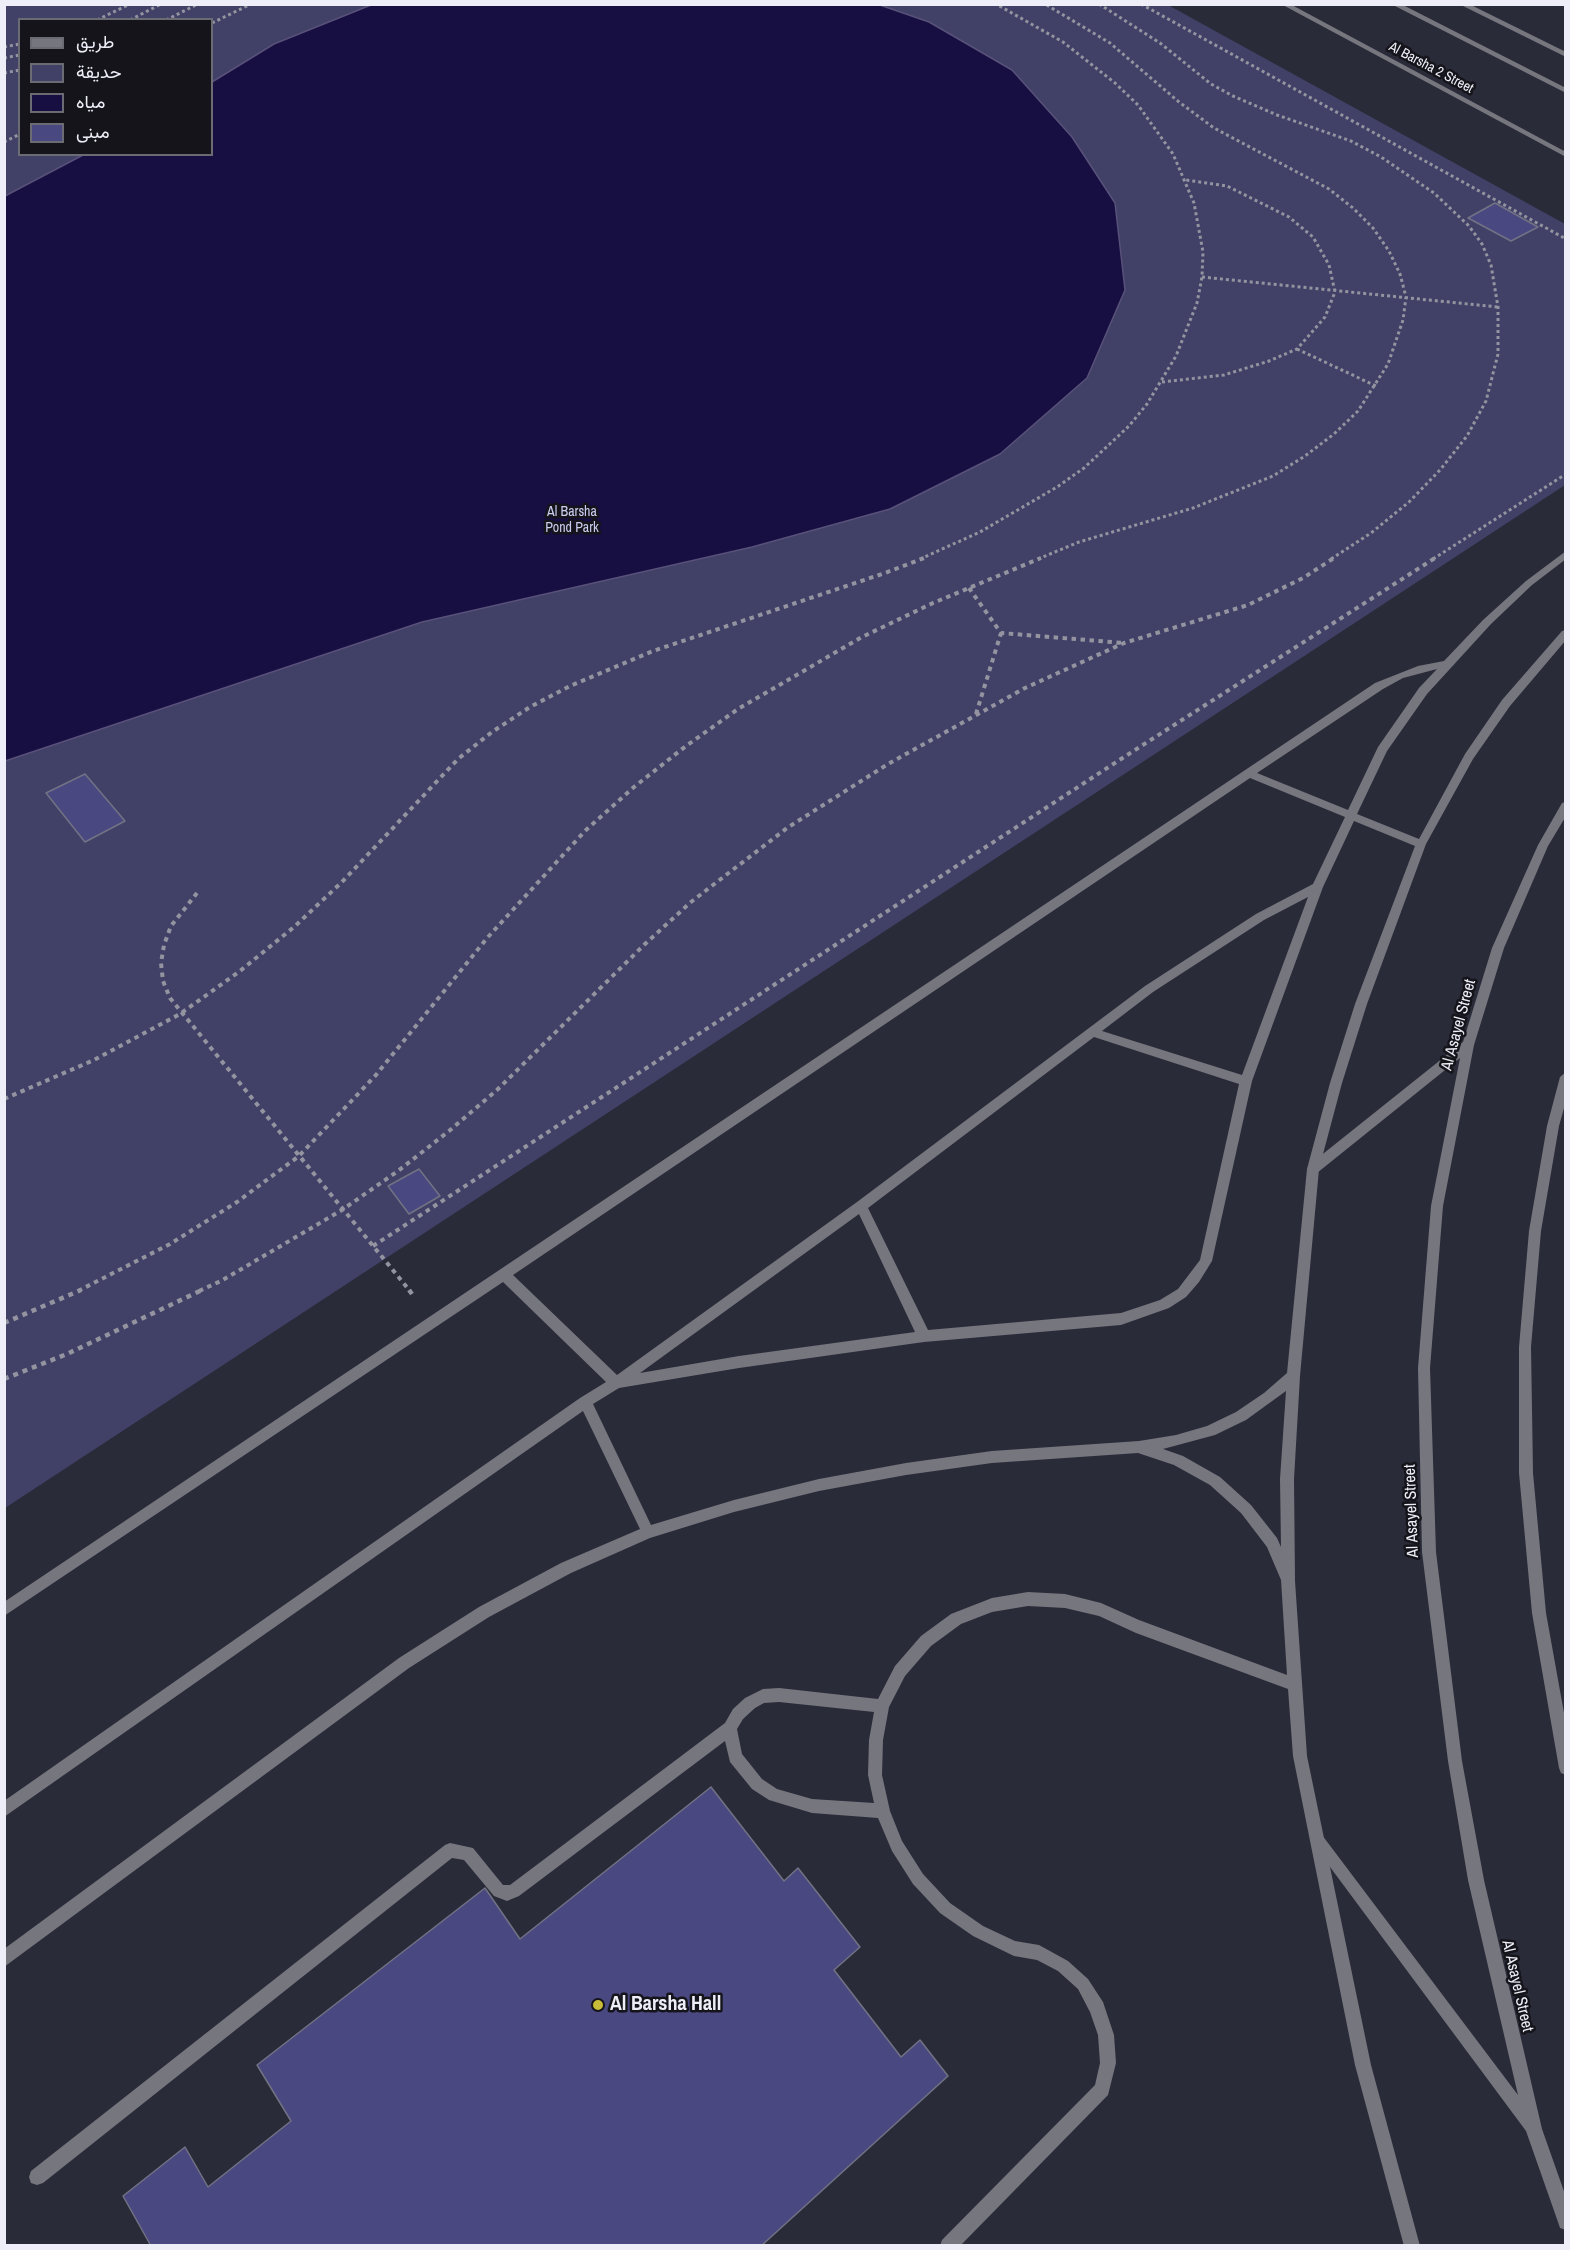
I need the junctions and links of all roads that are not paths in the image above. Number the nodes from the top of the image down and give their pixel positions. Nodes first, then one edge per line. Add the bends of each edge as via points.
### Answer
1 (1284, 4) edge
2 (1394, 4) edge
3 (1462, 4) edge
4 (1566, 55) edge
5 (1566, 91) edge
6 (1566, 155) edge
7 (1566, 554) edge
8 (1566, 633) edge
9 (1447, 664) junction
10 (1247, 774) junction
11 (1566, 806) edge
12 (1350, 816) junction
13 (1421, 844) junction
14 (1317, 887) junction
15 (1092, 1032) junction
16 (1468, 1045) junction
17 (1566, 1077) edge
18 (1246, 1081) junction
19 (1313, 1169) junction
20 (861, 1206) junction
21 (504, 1275) junction
22 (924, 1336) junction
23 (1293, 1376) junction
24 (616, 1383) junction
25 (585, 1402) junction
26 (1139, 1447) junction
27 (648, 1532) junction
28 (1288, 1581) junction
29 (4, 1610) edge
30 (1295, 1685) junction
31 (882, 1706) junction
32 (730, 1728) junction
33 (1566, 1768) edge
34 (4, 1810) edge
35 (883, 1810) junction
36 (1317, 1839) junction
37 (4, 1959) edge
38 (1534, 2129) junction
39 (36, 2177) dead end
40 (1566, 2222) edge
41 (948, 2246) edge
42 (1412, 2246) edge

1 - 6 street, Al Barsha 2 Street
2 - 5 street
3 - 4 street
7 - 9 street via 1495,614
8 - 13 street via 1506,703 1469,757
9 - 10 street via 1422,668 1389,681
9 - 12 street via 1382,750
10 - 12 street
10 - 21 street
11 - 16 street, Al Asayel Street via 1543,845 1498,948
12 - 13 street
12 - 14 street
13 - 19 street via 1361,1004
14 - 15 street via 1204,952
14 - 18 street
15 - 18 street
15 - 20 street
16 - 19 street
16 - 38 street, Al Asayel Street via 1437,1206 1424,1368 1429,1552 1476,1880
17 - 33 street via 1534,1231 1525,1347 1526,1473 1539,1613
18 - 22 street via 1206,1261 1182,1293 1164,1305 1121,1319
19 - 23 street
20 - 22 street
20 - 24 street
21 - 24 street
21 - 29 street
22 - 24 street
23 - 26 street via 1269,1397 1210,1431
23 - 28 street via 1287,1479
24 - 25 street
25 - 27 street
25 - 34 street
26 - 27 street via 992,1457 906,1469 734,1506
26 - 28 street via 1178,1460 1223,1488 1246,1509 1272,1543
27 - 37 street via 566,1568 484,1612 404,1663
28 - 30 street
30 - 31 street via 1101,1610 1065,1601 1028,1599 992,1605 956,1620 926,1641 900,1671
30 - 36 street via 1300,1756
31 - 32 street via 763,1696 738,1714
31 - 35 street via 876,1740 876,1775
32 - 35 street via 735,1757 757,1784 774,1795 812,1806
32 - 39 street via 514,1891 499,1892 468,1853 450,1850
35 - 41 street via 897,1846 918,1879 945,1908 978,1931 1063,1966 1083,1984 1106,2035 1108,2063 1102,2089
36 - 38 street
36 - 42 street via 1363,2065
38 - 40 street, Al Asayel Street

